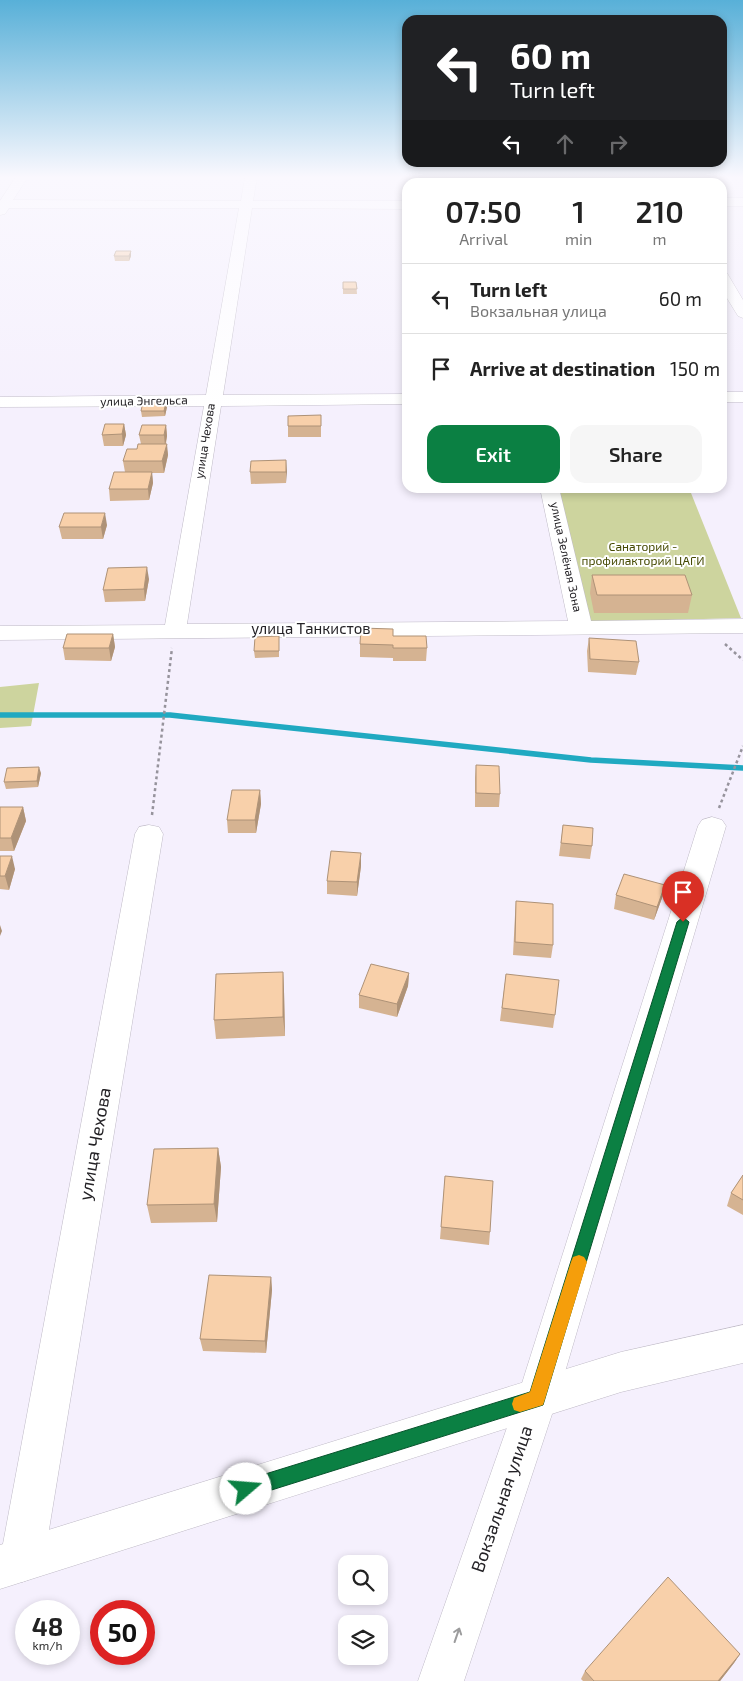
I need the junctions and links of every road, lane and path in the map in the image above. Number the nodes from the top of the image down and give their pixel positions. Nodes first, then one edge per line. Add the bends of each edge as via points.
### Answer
1 (238, 255) edge
2 (727, 285) edge
3 (743, 313) edge
4 (727, 397) edge
5 (743, 397) edge
6 (402, 399) edge
7 (212, 400) junction
8 (0, 402) edge
9 (552, 493) edge
10 (743, 626) edge
11 (582, 628) junction
12 (175, 630) junction
13 (0, 632) edge
14 (743, 746) edge
15 (712, 826) joint
16 (149, 834) joint
17 (743, 1344) edge
18 (537, 1399) junction
19 (11, 1564) edge
20 (441, 1681) edge

1 - 7 street, улица Чехова
2 - 3 street
4 - 5 street
6 - 7 street, улица Энгельса
7 - 8 street, улица Энгельса
7 - 12 street, улица Чехова
9 - 11 street, улица Зелёная Зона via 580,584
10 - 11 street, улица Танкистов
11 - 12 street, улица Танкистов
12 - 13 street, улица Танкистов
12 - 16 path
14 - 15 path
15 - 18 street, Вокзальная улица
16 - 19 street, улица Чехова
17 - 18 street via 621,1372
18 - 19 street
20 -> 18 street, Вокзальная улица

